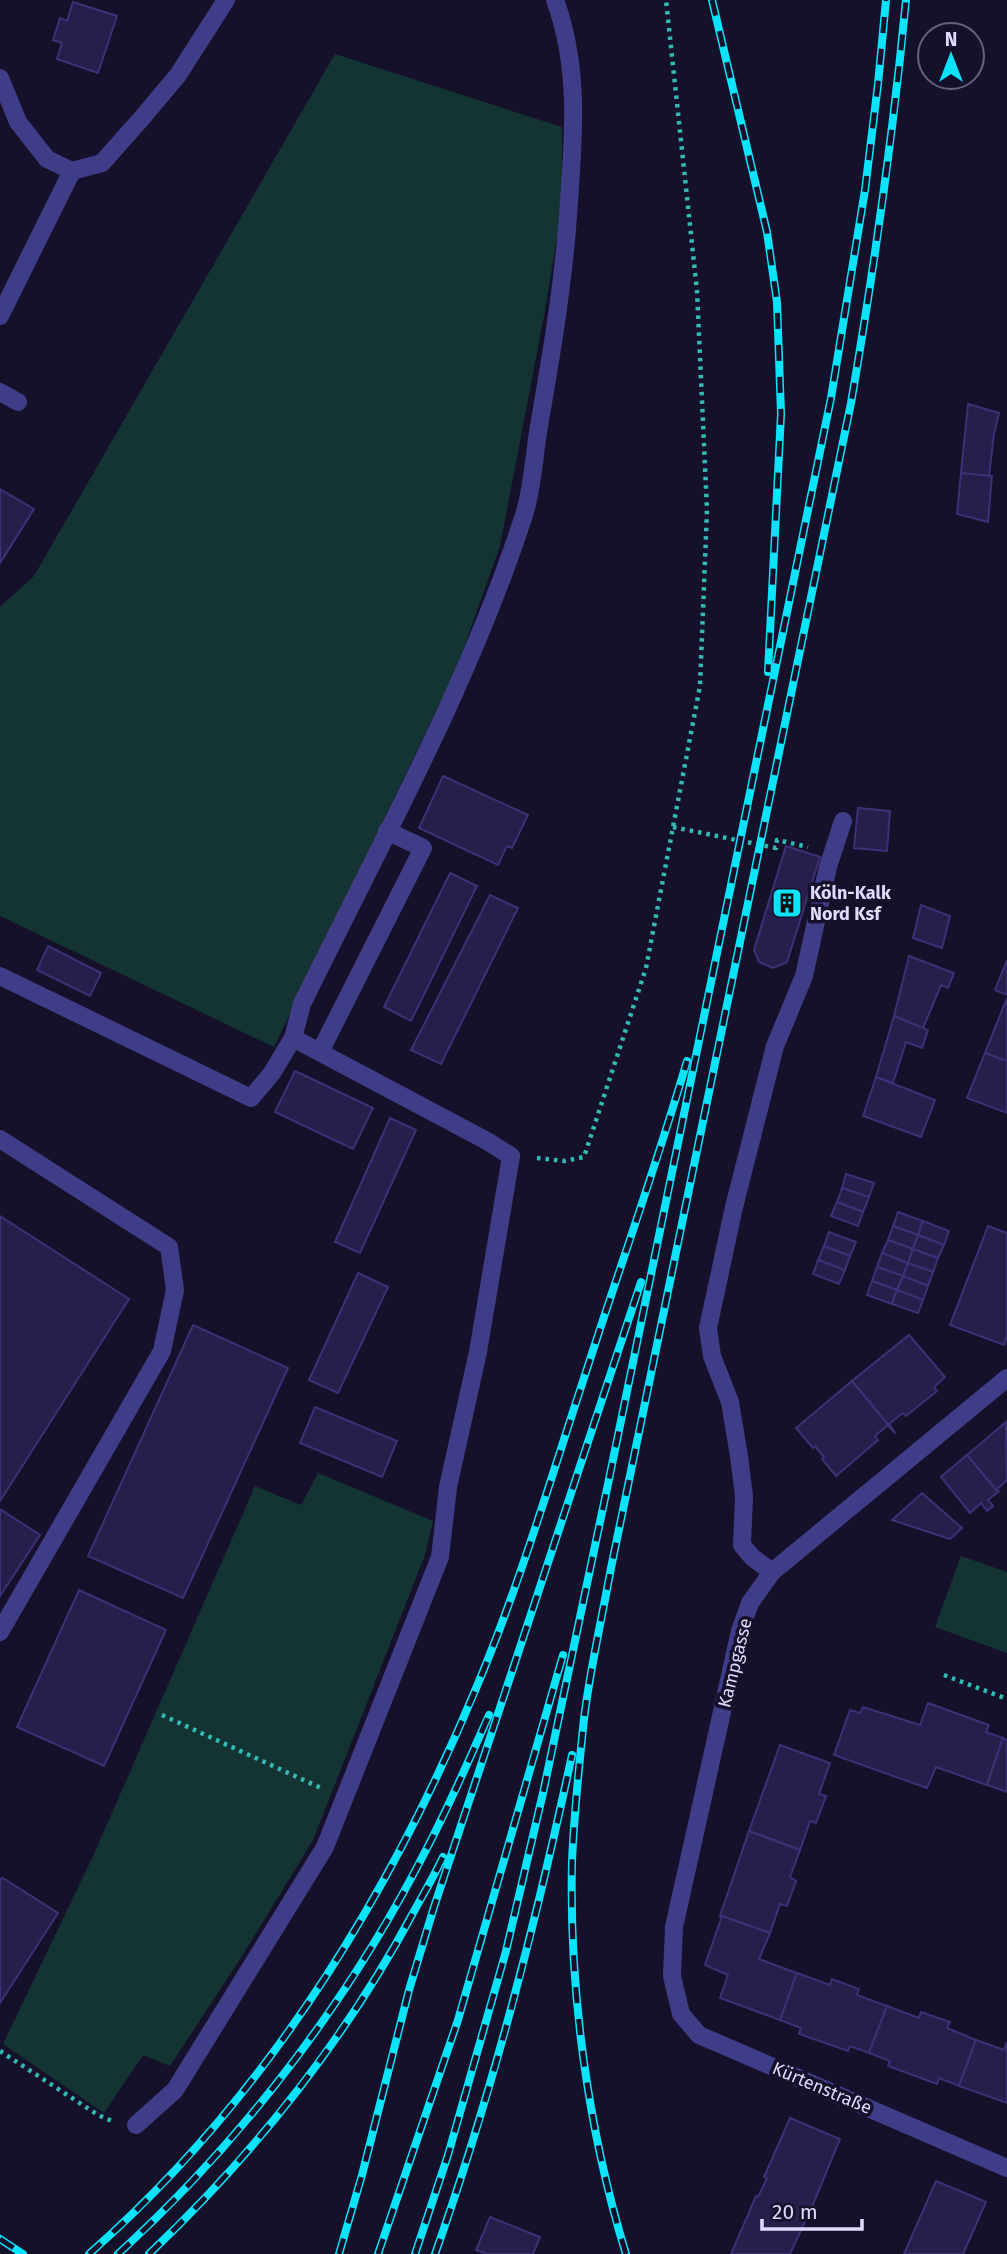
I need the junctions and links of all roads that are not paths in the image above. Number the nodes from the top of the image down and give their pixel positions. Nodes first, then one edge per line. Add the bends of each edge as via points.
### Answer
1 (226, 0) edge
2 (555, 0) edge
3 (0, 78) edge
4 (72, 171) junction
5 (0, 316) edge
6 (0, 392) edge
7 (18, 402) dead end
8 (843, 821) dead end
9 (387, 831) junction
10 (0, 976) edge
11 (293, 1038) junction
12 (320, 1052) junction
13 (0, 1139) edge
14 (1007, 1378) edge
15 (772, 1572) junction
16 (0, 1632) edge
17 (672, 1976) joint
18 (136, 2125) road end
19 (1007, 2168) edge

1 - 4 street via 178,75 142,119 102,163
2 - 9 street via 565,27 575,113 566,245 524,513 476,642
3 - 4 street via 18,122 47,159
4 - 5 street
6 - 7 street
8 - 15 street via 804,976 775,1046 708,1328 712,1356 730,1402 739,1456 744,1496 742,1545
9 - 11 street via 302,1004
9 - 12 street via 423,848
10 - 11 street via 251,1098
11 - 12 street
12 - 18 street via 511,1156 478,1352 448,1487 440,1557 325,1847 175,2090
13 - 16 street via 169,1247 175,1290 162,1351
14 - 15 street, Kampgasse
15 - 17 street, Kampgasse via 750,1603 740,1631 674,1927
17 - 19 street, Kürtenstraße via 681,2014 699,2035

